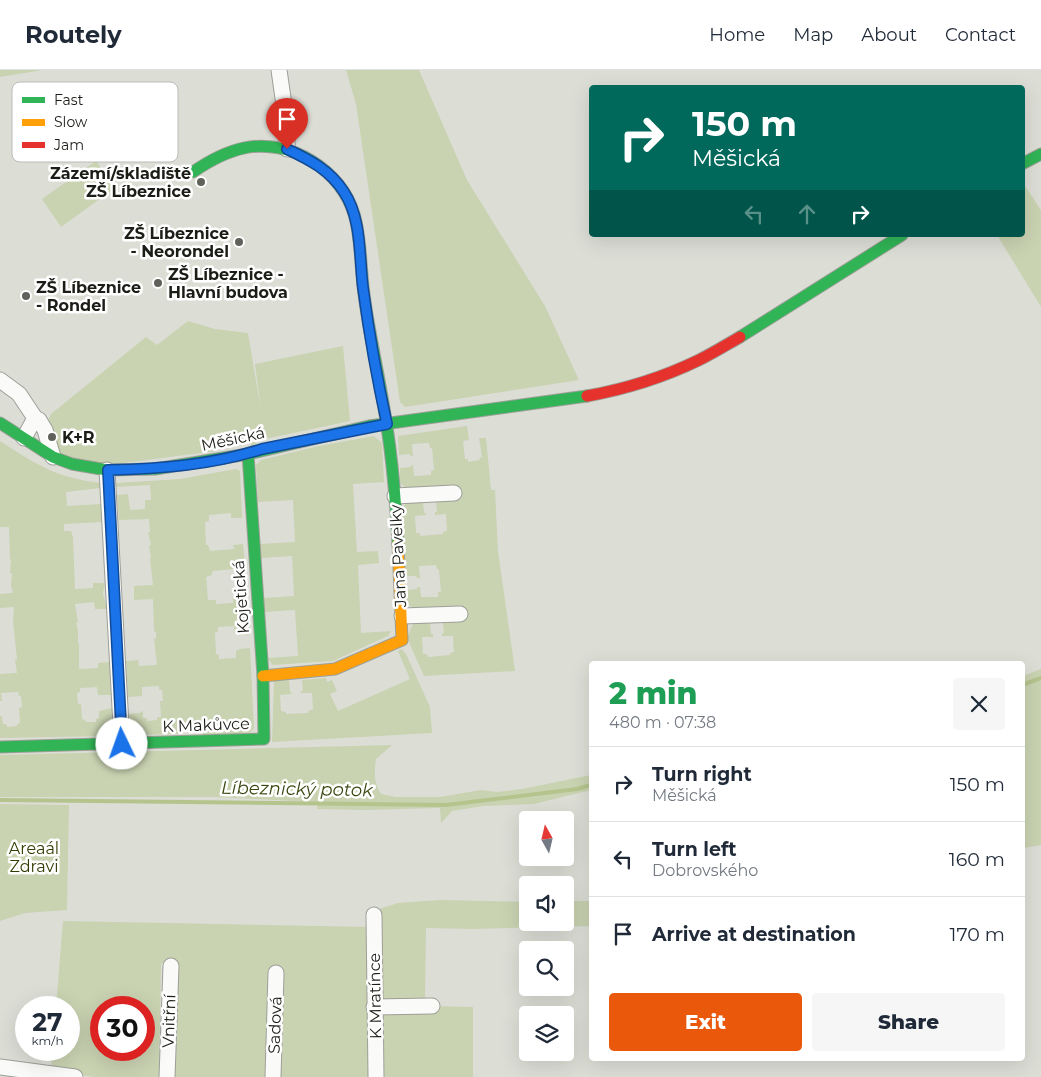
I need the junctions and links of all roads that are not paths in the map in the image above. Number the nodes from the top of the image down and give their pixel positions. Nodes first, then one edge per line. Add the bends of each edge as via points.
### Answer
1 (279, 70) edge
2 (287, 149) junction
3 (1041, 154) edge
4 (1025, 162) edge
5 (193, 172) dead end
6 (899, 237) edge
7 (0, 380) edge
8 (34, 418) junction
9 (0, 422) edge
10 (387, 424) junction
11 (24, 438) junction
12 (248, 454) junction
13 (53, 457) junction
14 (108, 470) junction
15 (454, 493) dead end
16 (395, 496) junction
17 (460, 614) dead end
18 (402, 616) junction
19 (263, 676) junction
20 (264, 739) joint
21 (122, 744) junction
22 (0, 747) edge
23 (374, 915) dead end
24 (171, 966) dead end
25 (276, 973) dead end
26 (374, 1006) junction
27 (432, 1006) dead end
28 (0, 1066) edge
29 (43, 1074) edge
30 (75, 1077) edge
31 (166, 1077) edge
32 (273, 1077) edge
33 (376, 1077) edge

1 - 2 street
2 - 5 street, Jana Pavelky via 250,146 224,153
2 - 10 street, Jana Pavelky via 313,161 330,174 345,193 355,217 363,288
3 - 4 street
6 - 10 street, Měšická via 750,331 674,371 589,396
7 - 8 street via 19,394
8 - 11 street
8 - 13 street via 42,425
9 - 11 street, Měšická
10 - 12 street, Měšická
10 - 16 street, Jana Pavelky
11 - 13 street, Měšická
12 - 14 street, Měšická via 155,469
12 - 19 street, Kojetická
13 - 14 street, Měšická
14 - 21 street
15 - 16 street, Jana Pavelky
16 - 18 street, Jana Pavelky
17 - 18 street, Jana Pavelky
18 - 19 street, Jana Pavelky via 402,640 335,669
19 - 20 street, Kojetická
20 - 21 street, K Makůvce
21 - 22 street, K Makůvce
23 - 26 street, K Mratínce
24 - 31 street, Vnitřní
25 - 32 street, Sadová
26 - 27 street
26 - 33 street, K Mratínce
28 - 29 street
29 - 30 street

